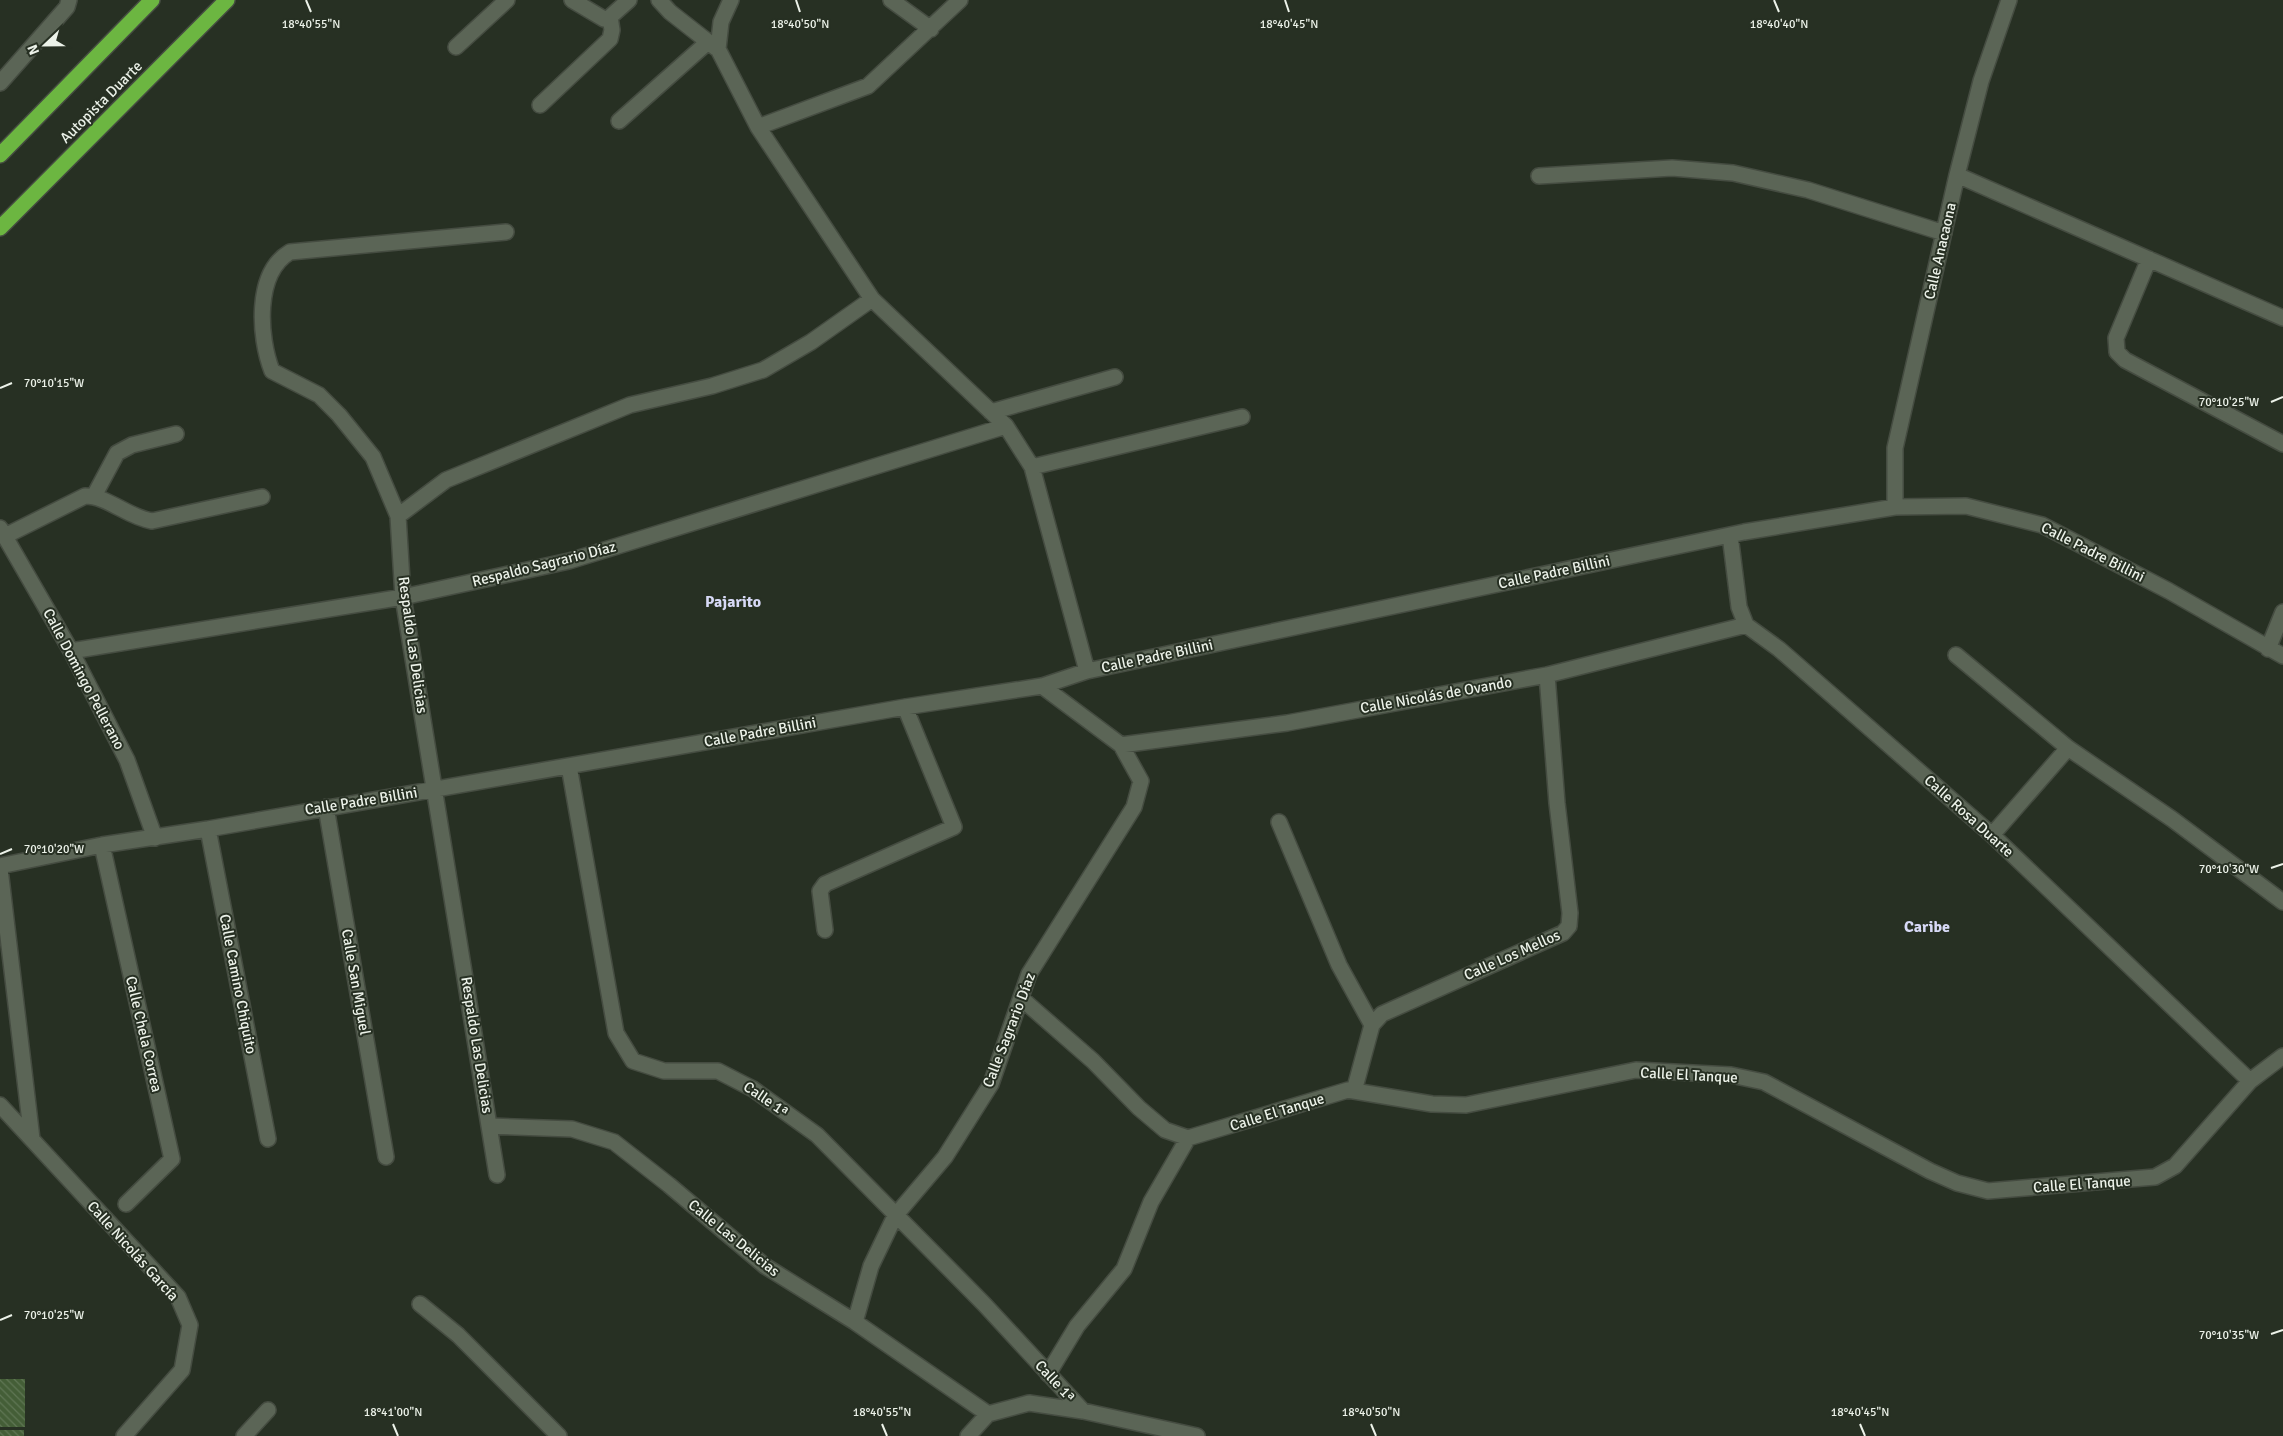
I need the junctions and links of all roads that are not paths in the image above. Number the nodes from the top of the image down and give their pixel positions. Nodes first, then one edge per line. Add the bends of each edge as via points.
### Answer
1 (69, 0) edge
2 (152, 0) edge
3 (227, 0) edge
4 (508, 0) edge
5 (572, 0) edge
6 (629, 0) edge
7 (659, 0) edge
8 (731, 0) edge
9 (891, 0) edge
10 (960, 0) edge
11 (2009, 0) edge
12 (610, 17) junction
13 (931, 29) junction
14 (713, 46) junction
15 (456, 47) dead end
16 (0, 82) edge
17 (540, 105) dead end
18 (619, 121) dead end
19 (758, 126) junction
20 (0, 155) edge
21 (1540, 176) dead end
22 (1957, 176) junction
23 (0, 228) edge
24 (506, 232) dead end
25 (1944, 233) junction
26 (2149, 259) junction
27 (872, 298) junction
28 (2283, 318) edge
29 (1115, 377) dead end
30 (991, 412) junction
31 (1242, 417) dead end
32 (1006, 426) junction
33 (176, 434) dead end
34 (2283, 444) edge
35 (1032, 467) junction
36 (94, 496) junction
37 (262, 497) dead end
38 (1895, 507) junction
39 (398, 516) junction
40 (2, 532) edge
41 (1730, 535) junction
42 (403, 597) junction
43 (2283, 612) edge
44 (1746, 625) junction
45 (2268, 648) junction
46 (71, 651) junction
47 (1956, 655) dead end
48 (2283, 656) edge
49 (1087, 671) junction
50 (1547, 675) junction
51 (1042, 686) junction
52 (905, 707) junction
53 (1121, 745) junction
54 (2068, 748) junction
55 (569, 766) junction
56 (435, 789) junction
57 (326, 806) junction
58 (1279, 822) dead end
59 (208, 828) junction
60 (1992, 834) junction
61 (155, 838) junction
62 (102, 845) junction
63 (0, 867) edge
64 (2283, 902) edge
65 (825, 930) dead end
66 (1022, 999) junction
67 (1372, 1025) junction
68 (2283, 1056) edge
69 (2250, 1081) junction
70 (1354, 1091) junction
71 (0, 1105) edge
72 (490, 1126) junction
73 (1188, 1138) junction
74 (32, 1139) junction
75 (268, 1139) dead end
76 (386, 1157) dead end
77 (498, 1175) dead end
78 (126, 1204) dead end
79 (895, 1216) junction
80 (420, 1304) dead end
81 (855, 1322) junction
82 (1048, 1374) junction
83 (268, 1410) dead end
84 (1083, 1411) junction
85 (988, 1414) junction
86 (124, 1436) edge
87 (244, 1436) edge
88 (559, 1436) edge
89 (968, 1436) edge
90 (1197, 1436) edge

1 - 16 street via 67,8
2 - 20 highway
3 - 23 highway, Autopista Duarte
4 - 15 street
5 - 12 street via 598,17
6 - 12 street
7 - 14 street
8 - 14 street
9 - 13 street
10 - 13 street
11 - 22 street, Calle Anacaona via 1981,81
12 - 17 street via 610,39
13 - 19 street via 868,86
14 - 18 street
14 - 19 street
19 - 27 street
21 - 25 street via 1672,168 1733,173 1808,190
22 - 25 street, Calle Anacaona
22 - 26 street
24 - 39 street, Respaldo Las Delicias via 290,252 274,268 264,295 262,322 272,371 319,395 339,416 373,457
25 - 38 street, Calle Anacaona via 1895,448
26 - 28 street
26 - 34 street via 2116,338 2118,352 2125,360
27 - 30 street
27 - 39 street via 811,342 762,370 622,409 446,480
29 - 30 street
30 - 32 street
31 - 35 street
32 - 35 street
32 - 42 street, Respaldo Sagrario Díaz via 569,561
33 - 36 street via 132,444 117,453
35 - 49 street
36 - 37 street via 137,518 152,521
36 - 40 street via 85,496
38 - 41 street, Calle Padre Billini
38 - 45 street, Calle Padre Billini via 1966,506 2042,525 2169,591
39 - 42 street, Respaldo Las Delicias
40 - 46 street, Calle Domingo Pellerano
41 - 44 street via 1739,607
41 - 49 street, Calle Padre Billini
42 - 46 street, Respaldo Sagrario Díaz
42 - 56 street, Respaldo Las Delicias
43 - 45 street
44 - 50 street, Calle Nicolás de Ovando
44 - 60 street, Calle Rosa Duarte via 1779,649
45 - 48 street, Calle Padre Billini
46 - 61 street, Calle Domingo Pellerano via 127,760
47 - 54 street
49 - 51 street, Calle Padre Billini
50 - 53 street, Calle Nicolás de Ovando via 1287,723
50 - 67 street, Calle Los Mellos via 1569,926 1563,933 1400,1004 1382,1014
51 - 52 street, Calle Padre Billini
51 - 53 street, Calle Sagrario Díaz
52 - 55 street, Calle Padre Billini
52 - 65 street via 954,827 825,884 820,891
53 - 66 street, Calle Sagrario Díaz via 1141,781 1134,807 1029,974
54 - 60 street
54 - 64 street via 2172,819
55 - 56 street, Calle Padre Billini
55 - 79 street, Calle 1ª via 616,1033 633,1061 664,1071 718,1071 753,1089 817,1135
56 - 57 street, Calle Padre Billini
56 - 72 street, Respaldo Las Delicias
57 - 59 street, Calle Padre Billini
57 - 76 street, Calle San Miguel
58 - 67 street via 1339,965
59 - 61 street, Calle Padre Billini
59 - 75 street, Calle Camino Chiquito
60 - 69 street, Calle Rosa Duarte
61 - 62 street, Calle Padre Billini
62 - 63 street, Calle Padre Billini
62 - 78 street, Calle Chela Correa via 172,1159
63 - 74 street
66 - 73 street via 1165,1130
66 - 79 street, Calle Sagrario Díaz via 992,1084 945,1157
67 - 70 street
68 - 69 street, Calle El Tanque
69 - 70 street, Calle El Tanque via 2175,1166 2155,1177 1988,1191 1930,1171 1764,1082 1730,1075 1636,1070 1466,1104 1432,1104
70 - 73 street, Calle El Tanque via 1348,1090
71 - 74 street, Calle Nicolás García
72 - 77 street, Respaldo Las Delicias
72 - 81 street, Calle Las Delicias via 572,1129 614,1142 765,1266
73 - 82 street via 1152,1202 1124,1269 1077,1326
74 - 86 street, Calle Nicolás García via 178,1297 190,1325 182,1370
79 - 81 street, Calle Sagrario Díaz via 871,1266
79 - 82 street, Calle 1ª via 984,1304
80 - 88 street via 458,1335
81 - 85 street, Calle Las Delicias
82 - 84 street, Calle 1ª
83 - 87 street
84 - 85 street via 1029,1403
84 - 90 street
85 - 89 street

